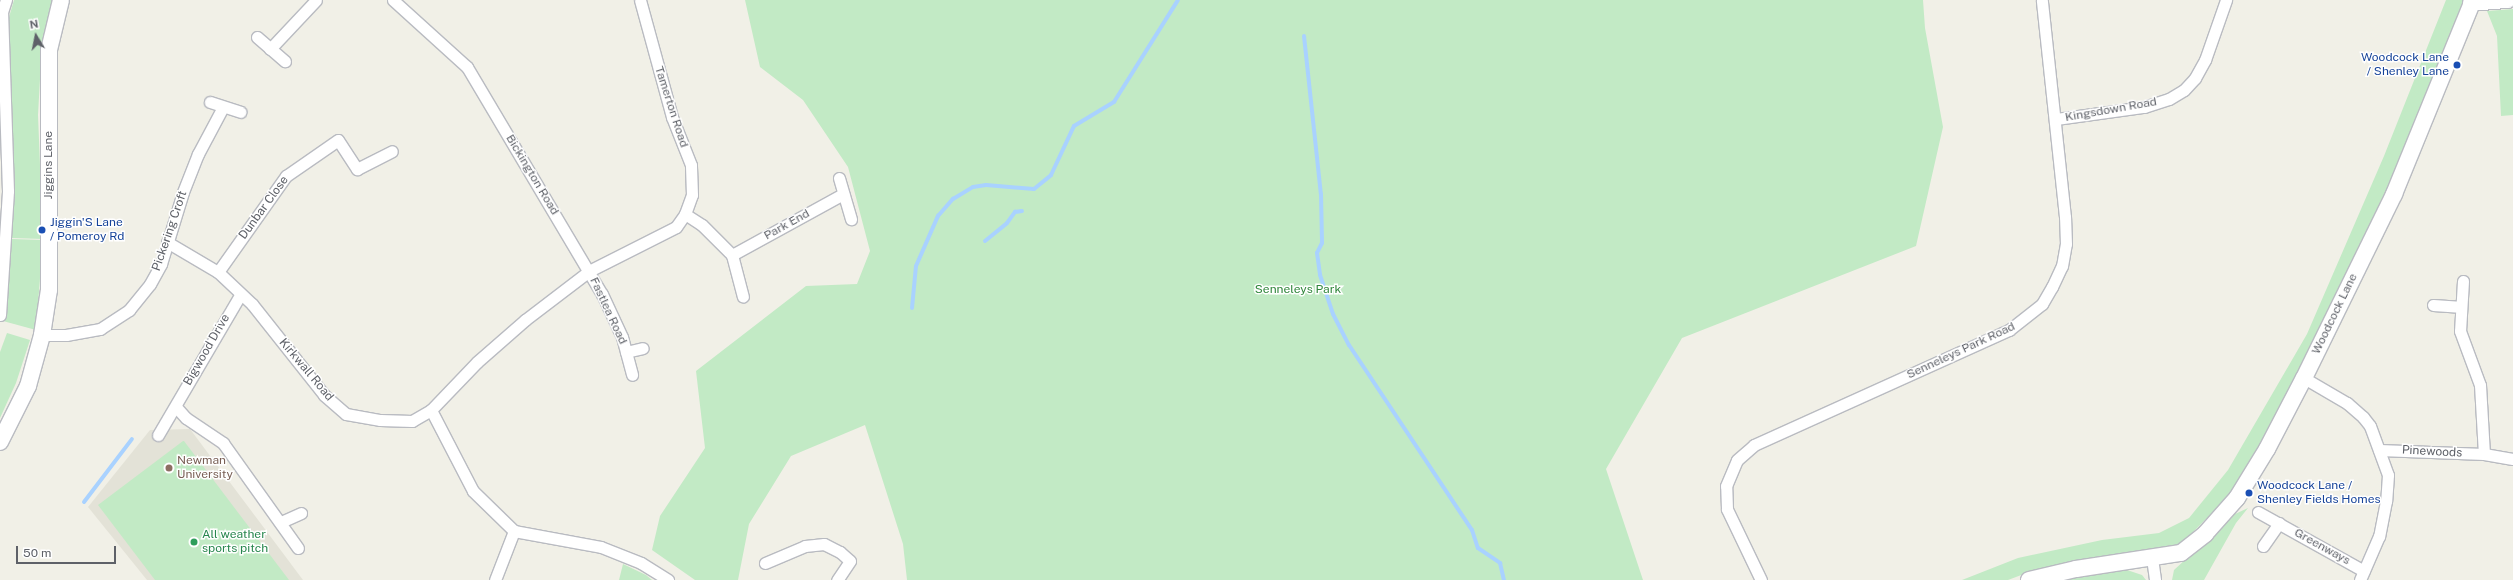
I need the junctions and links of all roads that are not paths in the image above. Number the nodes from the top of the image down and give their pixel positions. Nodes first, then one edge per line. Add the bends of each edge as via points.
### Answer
1 (6, 0) edge
2 (61, 0) edge
3 (316, 0) edge
4 (393, 0) edge
5 (640, 0) edge
6 (2042, 0) edge
7 (2226, 0) edge
8 (2508, 0) edge
9 (2472, 2) edge
10 (257, 37) dead end
11 (270, 48) junction
12 (285, 61) dead end
13 (1, 68) edge
14 (210, 102) dead end
15 (223, 107) junction
16 (240, 112) dead end
17 (2056, 119) junction
18 (392, 151) dead end
19 (839, 178) dead end
20 (4, 190) edge
21 (843, 194) junction
22 (685, 214) junction
23 (851, 219) dead end
24 (167, 242) junction
25 (732, 255) junction
26 (589, 271) junction
27 (218, 272) junction
28 (2463, 281) dead end
29 (240, 294) junction
30 (743, 297) dead end
31 (2433, 305) dead end
32 (2459, 307) junction
33 (0, 316) edge
34 (42, 335) junction
35 (643, 348) dead end
36 (626, 352) junction
37 (632, 375) dead end
38 (2304, 378) junction
39 (176, 407) junction
40 (431, 410) junction
41 (158, 435) dead end
42 (0, 442) edge
43 (2379, 450) junction
44 (2484, 454) junction
45 (2513, 459) edge
46 (2258, 512) dead end
47 (301, 513) dead end
48 (282, 522) junction
49 (2279, 523) junction
50 (514, 531) junction
51 (2263, 546) dead end
52 (298, 548) dead end
53 (2152, 558) junction
54 (765, 563) dead end
55 (2362, 575) edge
56 (495, 580) edge
57 (668, 580) edge
58 (838, 580) edge
59 (1761, 580) edge
60 (2029, 580) edge
61 (2155, 580) edge

1 - 13 street via 2,12
2 - 34 street, Jiggins Lane via 50,50 49,290
3 - 11 street
4 - 26 street, Bickington Road via 467,67
5 - 22 street, Tamerton Road via 672,117 691,165 692,196
6 - 17 street, Senneleys Park Road
7 - 17 street, Kingsdown Road via 2205,60 2195,78 2184,90 2169,99 2144,106
8 - 9 street, Woodcock Lane
9 - 38 street, Woodcock Lane via 2394,194
10 - 11 street
11 - 12 street
13 - 20 street
14 - 15 street
15 - 16 street
15 - 24 street, Pickering Croft via 198,154
17 - 59 street, Senneleys Park Road via 2066,244 2062,266 2052,288 2038,308 2009,330 1754,445 1737,460 1726,486 1727,509
18 - 27 street, Dunbar Close via 357,169 338,140 286,176
19 - 21 street
20 - 33 street
21 - 23 street
21 - 25 street, Park End
22 - 25 street via 702,225
22 - 26 street via 676,227
24 - 27 street, Kirkwall Road
24 - 34 street, Pickering Croft via 161,264 150,284 129,310 100,329 66,335
25 - 30 street
26 - 36 street, Fastlea Road via 602,294
26 - 40 street, Kirkwall Road via 525,320 477,362
27 - 29 street, Kirkwall Road
28 - 32 street
29 - 39 street, Bigwood Drive
29 - 40 street, Kirkwall Road via 252,304 324,395 346,414 412,422
31 - 32 street
32 - 44 street via 2460,331 2480,385
34 - 42 street, Jiggins Lane via 28,386
35 - 36 street, Fastlea Road
36 - 37 street, Fastlea Road
38 - 43 street via 2347,403 2363,417 2370,426
38 - 53 street, Woodcock Lane via 2267,449 2237,498 2192,545 2181,553
39 - 41 street, Bigwood Drive
39 - 48 street via 186,418 223,442
40 - 50 street via 473,491
43 - 44 street, Pinewoods
43 - 55 street via 2388,475 2386,501 2379,536
44 - 45 street, Pinewoods
46 - 49 street, Greenways
47 - 48 street
48 - 52 street
49 - 51 street
49 - 55 street, Greenways
50 - 56 street
50 - 57 street via 601,547 641,563
53 - 60 street, Woodcock Lane via 2076,568
53 - 61 street
54 - 58 street via 805,546 824,544 840,552 850,561

